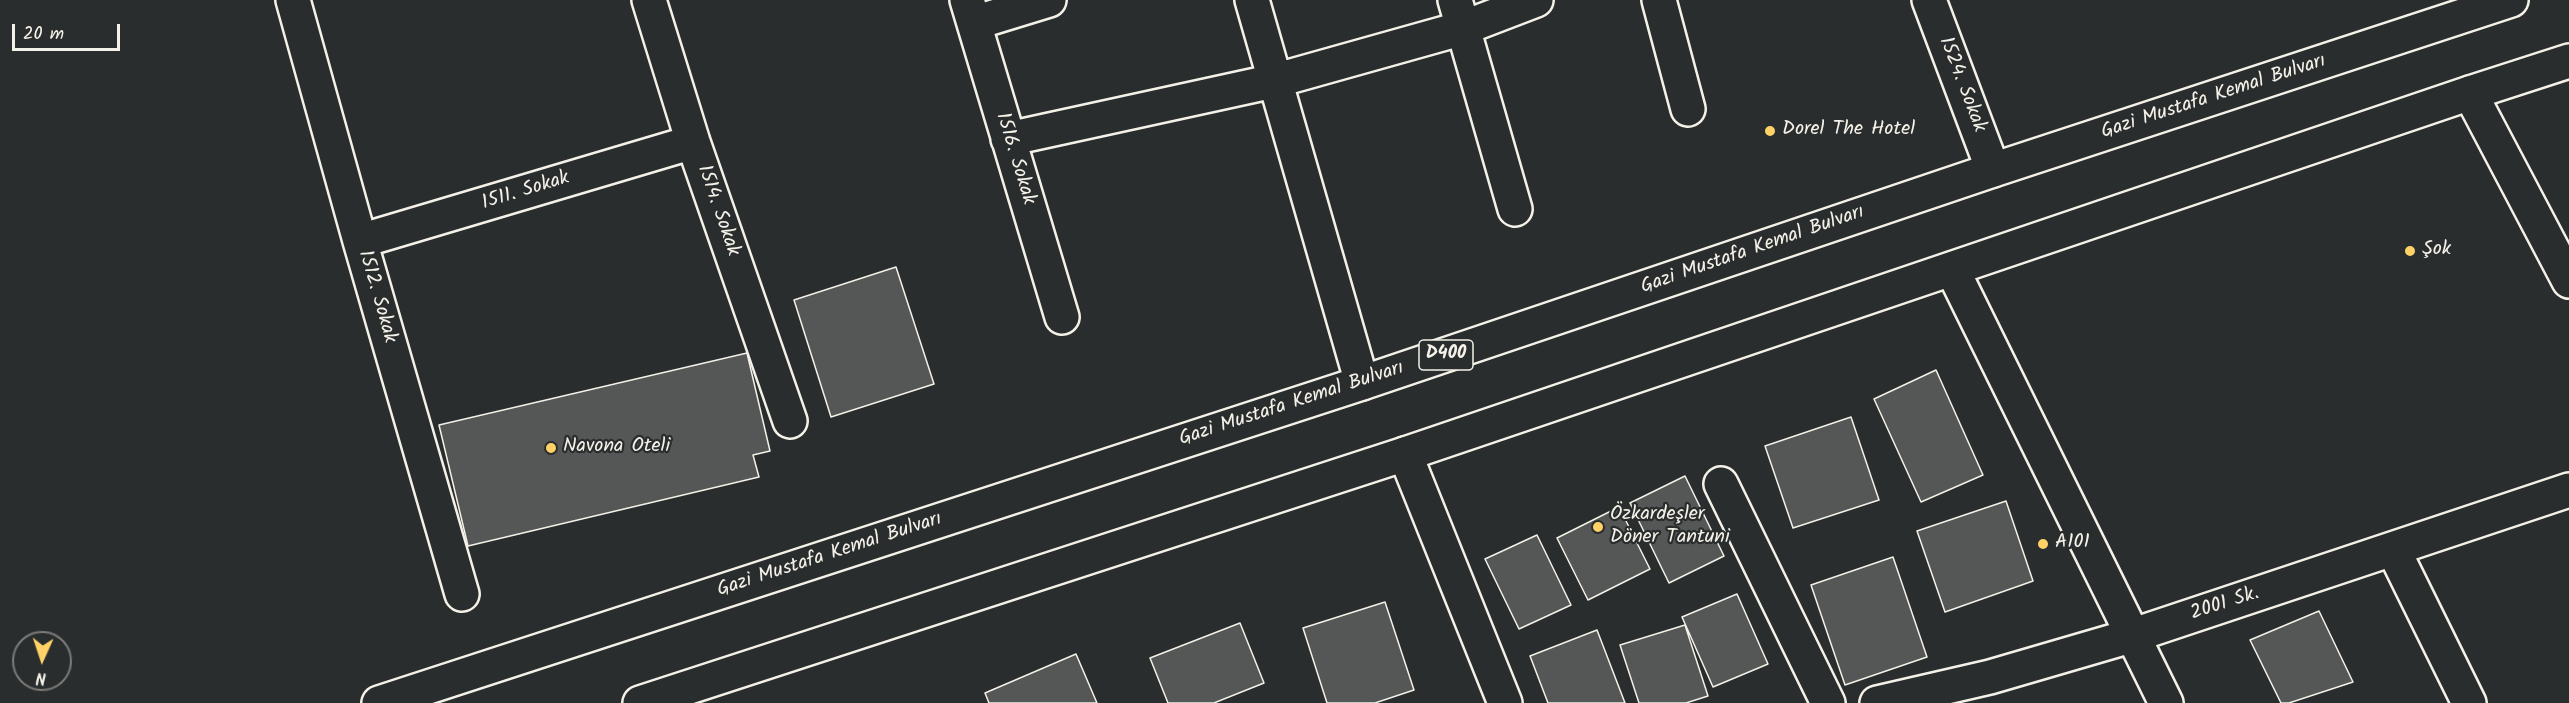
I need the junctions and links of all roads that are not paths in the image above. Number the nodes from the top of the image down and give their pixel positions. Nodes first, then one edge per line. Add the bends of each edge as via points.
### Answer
1 (293, 0) edge
2 (649, 0) edge
3 (1049, 0) edge
4 (1252, 0) edge
5 (1536, 0) edge
6 (1659, 0) edge
7 (1929, 0) edge
8 (2511, 0) edge
9 (970, 11) edge
10 (1459, 14) edge
11 (2569, 61) edge
12 (1274, 81) junction
13 (2470, 93) junction
14 (1688, 109) dead end
15 (1008, 139) junction
16 (693, 142) junction
17 (1993, 170) junction
18 (1515, 209) dead end
19 (360, 241) junction
20 (1952, 268) junction
21 (2569, 281) edge
22 (1062, 317) dead end
23 (1362, 383) junction
24 (790, 421) dead end
25 (1405, 454) junction
26 (1721, 484) dead end
27 (2569, 490) edge
28 (2393, 549) junction
29 (462, 594) dead end
30 (2134, 635) junction
31 (1997, 690) edge
32 (379, 703) edge
33 (640, 703) edge
34 (1505, 703) edge
35 (1828, 703) edge
36 (1877, 703) edge
37 (2166, 703) edge
38 (2469, 703) edge

1 - 19 main road, 1512. Sokak
2 - 16 main road, 1514. Sokak
3 - 9 main road
4 - 12 main road
5 - 10 main road
6 - 14 main road
7 - 17 main road, 1524. Sokak
8 - 17 main road, Gazi Mustafa Kemal Bulvarı / D400
9 - 15 main road, 1516. Sokak
10 - 12 main road
10 - 18 main road
11 - 13 main road
12 - 15 main road
12 - 23 main road
13 - 20 main road
13 - 21 main road
15 - 22 main road, 1516. Sokak
16 - 19 main road, 1511. Sokak
16 - 24 main road, 1514. Sokak
17 - 23 main road, Gazi Mustafa Kemal Bulvarı / D400
19 - 29 main road, 1512. Sokak
20 - 25 main road
20 - 30 main road
23 - 32 main road, Gazi Mustafa Kemal Bulvarı / D400
25 - 33 main road
25 - 34 main road
26 - 35 main road
27 - 28 main road, 2001 Sk.
28 - 30 main road, 2001 Sk.
28 - 38 main road
30 - 31 main road, 2001 Sk.
30 - 37 main road
31 - 36 main road, 2001 Sk.

